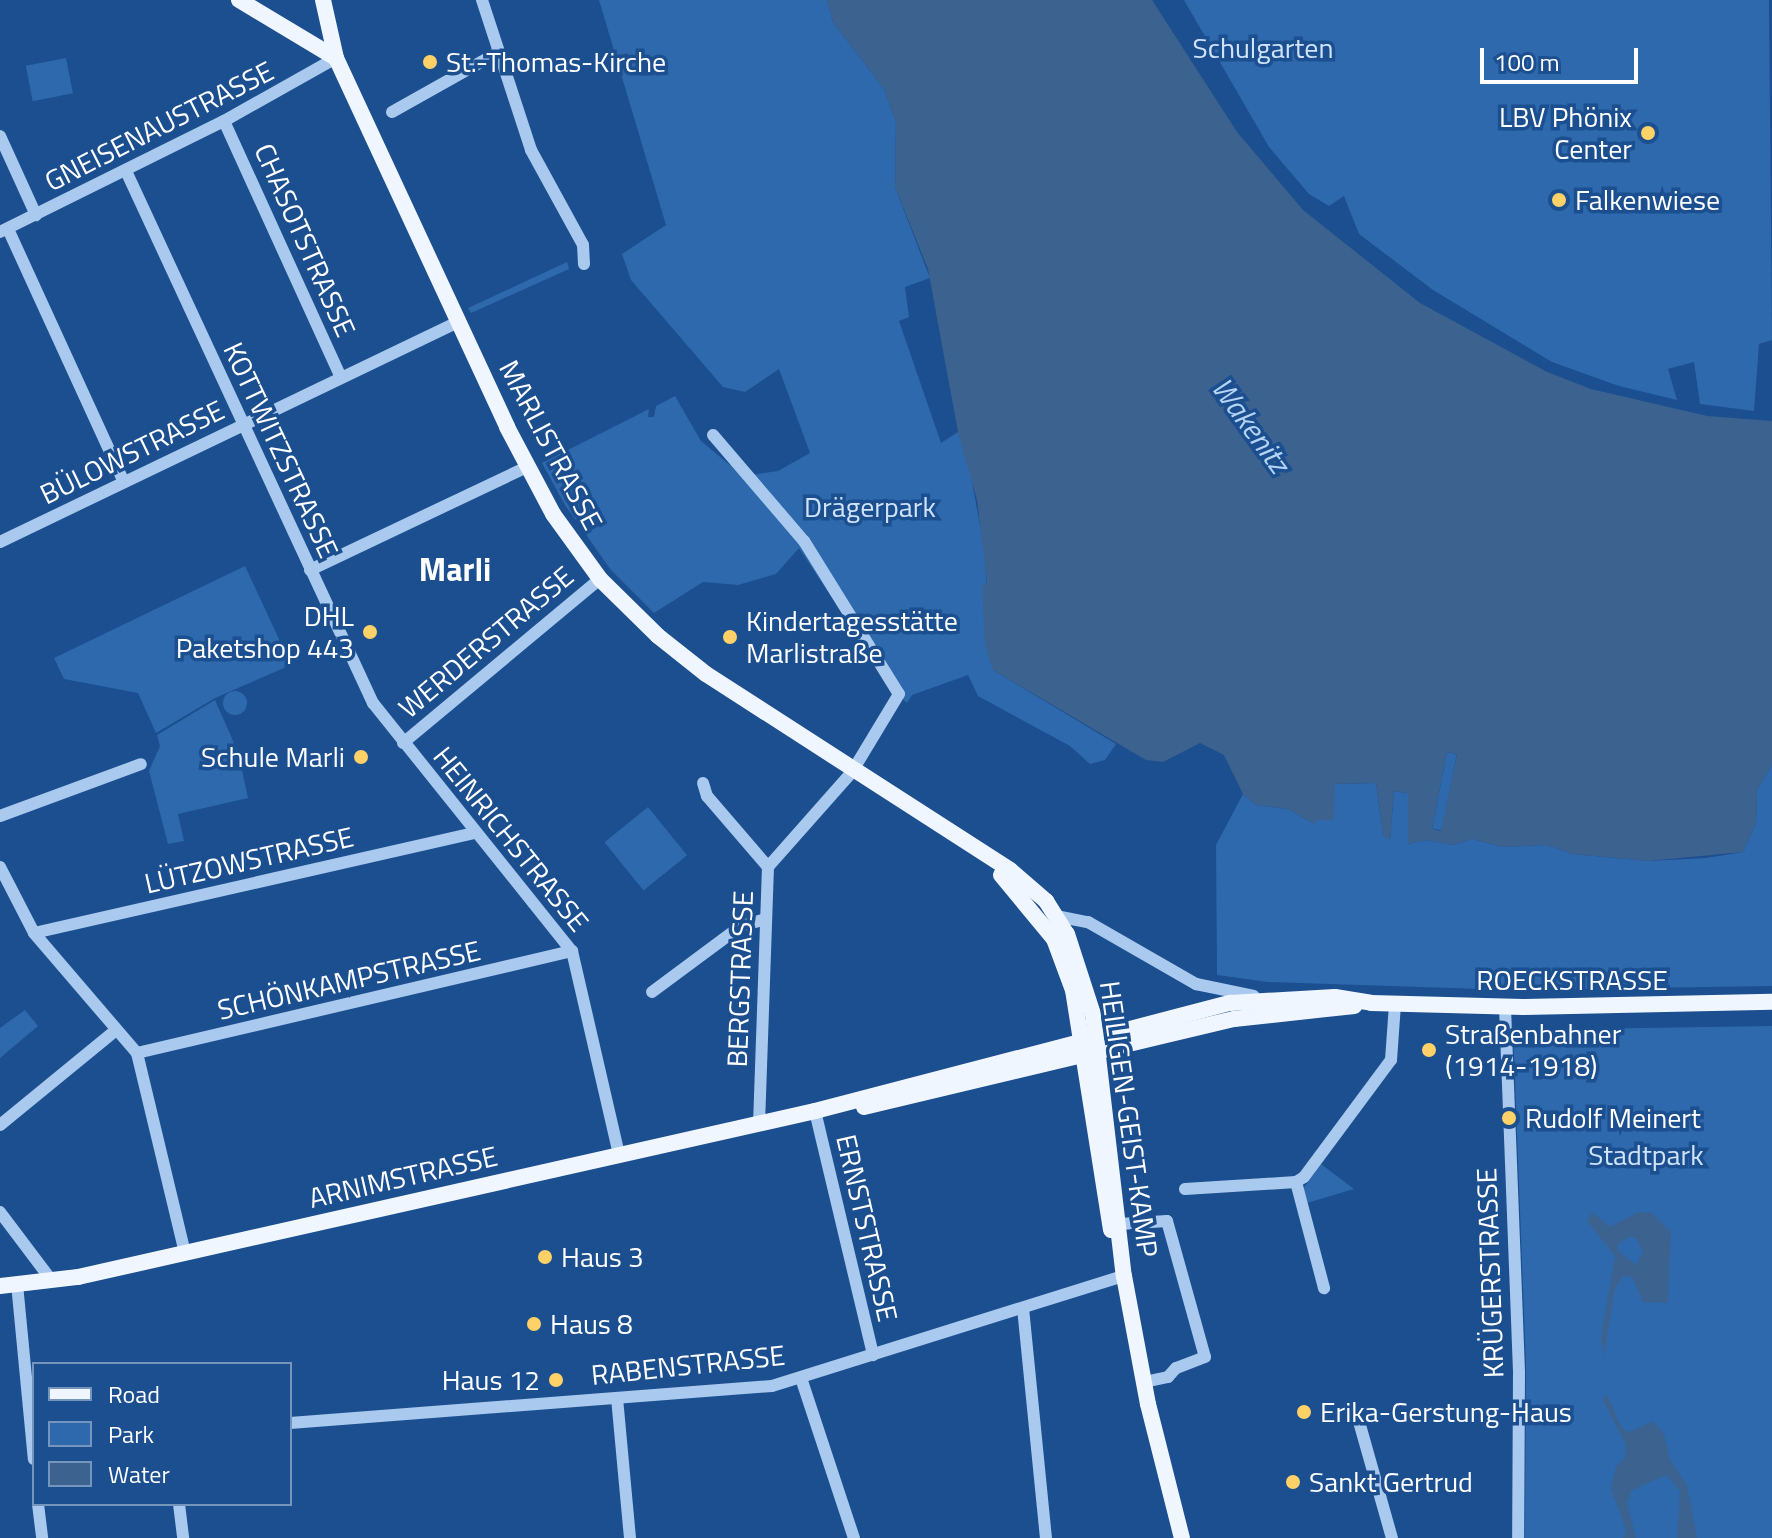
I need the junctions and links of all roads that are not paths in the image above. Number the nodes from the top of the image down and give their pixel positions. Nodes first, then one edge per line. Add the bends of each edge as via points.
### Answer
1 (239, 0) edge
2 (323, 0) edge
3 (482, 0) edge
4 (497, 53) junction
5 (336, 58) junction
6 (392, 112) dead end
7 (224, 121) junction
8 (0, 136) edge
9 (126, 171) junction
10 (36, 215) junction
11 (4, 230) edge
12 (584, 264) dead end
13 (458, 322) junction
14 (341, 378) junction
15 (244, 425) junction
16 (713, 435) dead end
17 (527, 467) junction
18 (124, 482) junction
19 (0, 542) edge
20 (310, 570) junction
21 (600, 579) junction
22 (403, 743) junction
23 (141, 764) dead end
24 (852, 772) junction
25 (703, 783) dead end
26 (0, 816) edge
27 (475, 833) junction
28 (0, 867) edge
29 (768, 867) junction
30 (1027, 892) junction
31 (1056, 916) junction
32 (766, 919) junction
33 (34, 933) junction
34 (572, 951) junction
35 (1201, 986) junction
36 (652, 992) dead end
37 (1267, 998) junction
38 (1772, 1002) edge
39 (1371, 1003) junction
40 (1395, 1004) junction
41 (1505, 1007) junction
42 (1206, 1016) junction
43 (116, 1030) junction
44 (1089, 1046) junction
45 (137, 1053) junction
46 (815, 1111) junction
47 (759, 1123) junction
48 (0, 1125) edge
49 (619, 1155) junction
50 (1296, 1182) junction
51 (1185, 1189) dead end
52 (0, 1212) edge
53 (1120, 1224) junction
54 (185, 1253) junction
55 (1124, 1276) junction
56 (52, 1281) junction
57 (9, 1285) edge
58 (1324, 1288) dead end
59 (1023, 1308) junction
60 (873, 1355) junction
61 (801, 1378) junction
62 (1144, 1382) junction
63 (617, 1398) junction
64 (1356, 1411) dead end
65 (292, 1423) edge
66 (32, 1445) edge
67 (38, 1506) edge
68 (179, 1506) edge
69 (42, 1538) edge
70 (183, 1538) edge
71 (630, 1538) edge
72 (854, 1538) edge
73 (1046, 1538) edge
74 (1182, 1538) edge
75 (1392, 1538) edge
76 (1518, 1538) edge

1 - 5 main road
2 - 5 main road, MARLISTRASSE
3 - 4 street
4 - 6 street
4 - 12 street via 531,150 583,245
5 - 7 street, GNEISENAUSTRASSE
5 - 13 main road, MARLISTRASSE
7 - 9 street, GNEISENAUSTRASSE
7 - 14 street, CHASOTSTRASSE
8 - 10 street
9 - 10 street, GNEISENAUSTRASSE
9 - 15 street, KOTTWITZSTRASSE
10 - 11 street, GNEISENAUSTRASSE
11 - 18 street
13 - 14 street, BÜLOWSTRASSE
13 - 17 main road, MARLISTRASSE
14 - 15 street, BÜLOWSTRASSE
15 - 18 street, BÜLOWSTRASSE
15 - 20 street, KOTTWITZSTRASSE
16 - 24 street, BERGSTRASSE via 804,541 899,694
17 - 20 street
17 - 21 main road, MARLISTRASSE
18 - 19 street, BÜLOWSTRASSE
20 - 22 street, KOTTWITZSTRASSE via 373,703
21 - 22 street, WERDERSTRASSE
21 - 24 main road, MARLISTRASSE via 706,674
22 - 27 street, HEINRICHSTRASSE
23 - 26 street
24 - 29 street, BERGSTRASSE
24 - 30 main road, MARLISTRASSE via 973,850
25 - 29 street via 707,796
27 - 33 street, LÜTZOWSTRASSE
27 - 34 street, HEINRICHSTRASSE
28 - 33 street
29 - 32 street, BERGSTRASSE
30 - 31 main road, HEILIGEN-GEIST-KAMP
30 - 44 main road, HEILIGEN-GEIST-KAMP via 1063,960
31 - 35 street via 1088,922
31 - 44 main road, HEILIGEN-GEIST-KAMP via 1087,986
32 - 36 street via 741,926
32 - 47 street, BERGSTRASSE
33 - 43 street
34 - 45 street, SCHÖNKAMPSTRASSE
34 - 49 street, HEINRICHSTRASSE
35 - 37 street, ROECKSTRASSE
35 - 42 street
37 - 39 main road, ROECKSTRASSE via 1335,997
37 - 42 main road, ROECKSTRASSE
38 - 41 main road, ROECKSTRASSE
39 - 40 main road, ROECKSTRASSE
39 - 42 main road, ROECKSTRASSE
40 - 41 main road, ROECKSTRASSE
40 - 50 street via 1391,1060
41 - 76 street, KRÜGERSTRASSE via 1519,1372
42 - 44 main road, ARNIMSTRASSE
43 - 45 street
43 - 48 street
44 - 46 main road, ARNIMSTRASSE
44 - 53 main road, HEILIGEN-GEIST-KAMP
44 - 55 main road, HEILIGEN-GEIST-KAMP via 1101,1179
45 - 54 street
46 - 47 main road, ARNIMSTRASSE
46 - 60 street, ERNSTSTRASSE
47 - 49 main road, ARNIMSTRASSE
49 - 54 main road, ARNIMSTRASSE
50 - 51 street
50 - 58 street
52 - 56 street
53 - 55 main road, HEILIGEN-GEIST-KAMP
53 - 62 street via 1167,1221 1205,1360
54 - 56 main road, ARNIMSTRASSE
55 - 59 street, RABENSTRASSE
55 - 62 main road, HEILIGEN-GEIST-KAMP
56 - 57 main road, ARNIMSTRASSE
57 - 66 street
59 - 60 street, RABENSTRASSE
59 - 73 street
60 - 61 street, RABENSTRASSE
61 - 63 street, RABENSTRASSE via 772,1386
61 - 72 street
62 - 74 main road, HEILIGEN-GEIST-KAMP
63 - 65 street, RABENSTRASSE
63 - 71 street
64 - 75 street
67 - 69 street
68 - 70 street

